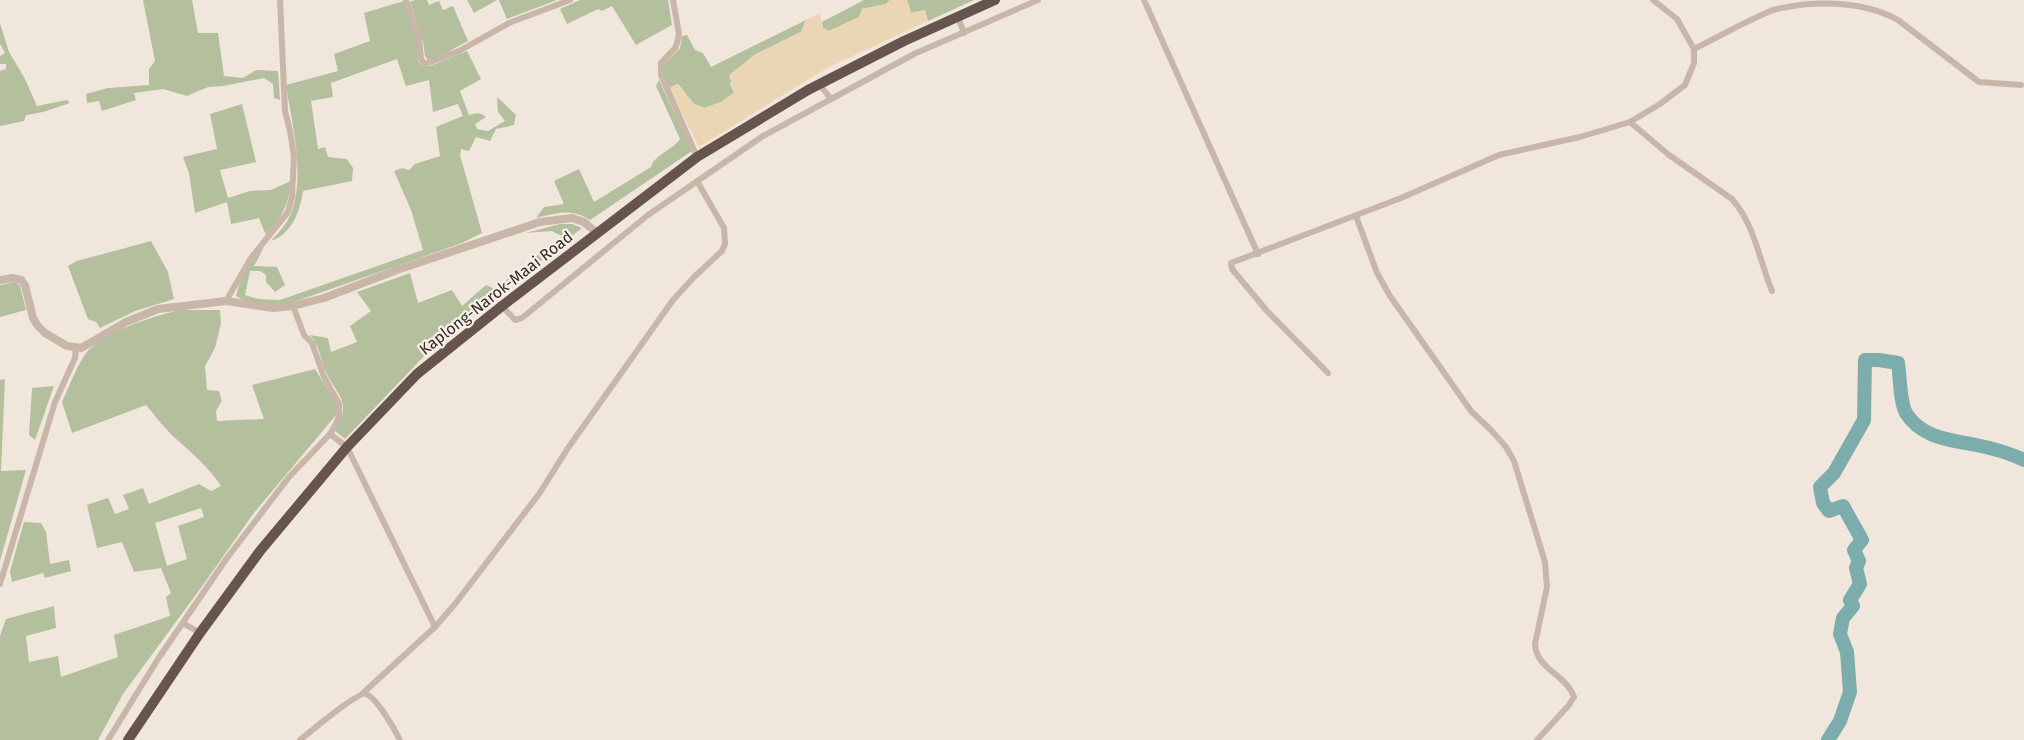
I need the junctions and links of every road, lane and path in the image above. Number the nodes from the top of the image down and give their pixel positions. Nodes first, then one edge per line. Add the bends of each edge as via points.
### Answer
1 (280, 0) edge
2 (406, 0) edge
3 (570, 0) edge
4 (673, 0) edge
5 (995, 0) edge
6 (1038, 0) edge
7 (1144, 0) edge
8 (1653, 0) edge
9 (958, 17) junction
10 (964, 33) junction
11 (1694, 50) junction
12 (819, 84) junction
13 (2020, 85) dead end
14 (831, 99) junction
15 (1630, 122) junction
16 (697, 157) junction
17 (697, 181) junction
18 (1356, 216) junction
19 (597, 233) junction
20 (1258, 254) junction
21 (0, 280) edge
22 (1772, 291) dead end
23 (226, 301) junction
24 (293, 306) junction
25 (502, 306) junction
26 (76, 348) junction
27 (1328, 373) dead end
28 (330, 434) junction
29 (347, 447) junction
30 (0, 584) edge
31 (183, 623) junction
32 (435, 627) junction
33 (200, 633) junction
34 (363, 694) junction
35 (108, 740) edge
36 (128, 740) edge
37 (300, 740) edge
38 (400, 740) edge
39 (1538, 740) edge

1 - 23 street via 285,111 294,156 292,197 288,212 251,258
2 - 3 street via 425,64
4 - 16 street via 679,34 675,48 661,63 661,75
5 - 9 highway, Kaplong-Narok-Maai Road
6 - 10 street
7 - 20 street
8 - 11 street via 1677,19
9 - 10 street
9 - 12 highway, Kaplong-Narok-Maai Road
10 - 14 street via 914,54
11 - 13 street via 1775,9 1802,3 1846,3 1884,12 1898,20 1979,82
11 - 15 street via 1694,63 1685,85
12 - 14 street
12 - 16 highway, Kaplong-Narok-Maai Road
14 - 17 street via 763,136
15 - 18 street via 1499,155
15 - 22 street via 1740,208
16 - 19 highway, Kaplong-Narok-Maai Road
17 - 25 street via 648,215 522,318 514,320
17 - 32 street via 724,228 722,251 674,300 539,494
18 - 20 street
18 - 39 street via 1390,296 1471,411 1506,447 1514,461 1545,562 1547,587 1536,653 1574,697
19 - 24 street via 572,218 540,222
19 - 25 highway, Kaplong-Narok-Maai Road
20 - 27 street via 1231,266 1267,311
21 - 26 street via 21,280 38,326 54,339
23 - 24 street via 273,308
23 - 26 street via 158,309
24 - 28 street via 339,404 339,417
25 - 29 highway, Kaplong-Narok-Maai Road via 417,374
26 - 30 street via 55,402
28 - 29 street
28 - 31 street via 305,458 253,522
29 - 32 street
29 - 33 highway, Kaplong-Narok-Maai Road via 260,551
31 - 33 street
31 - 35 street
32 - 34 street
33 - 36 highway, Kaplong-Narok-Maai Road
34 - 37 street
34 - 38 street via 374,700

